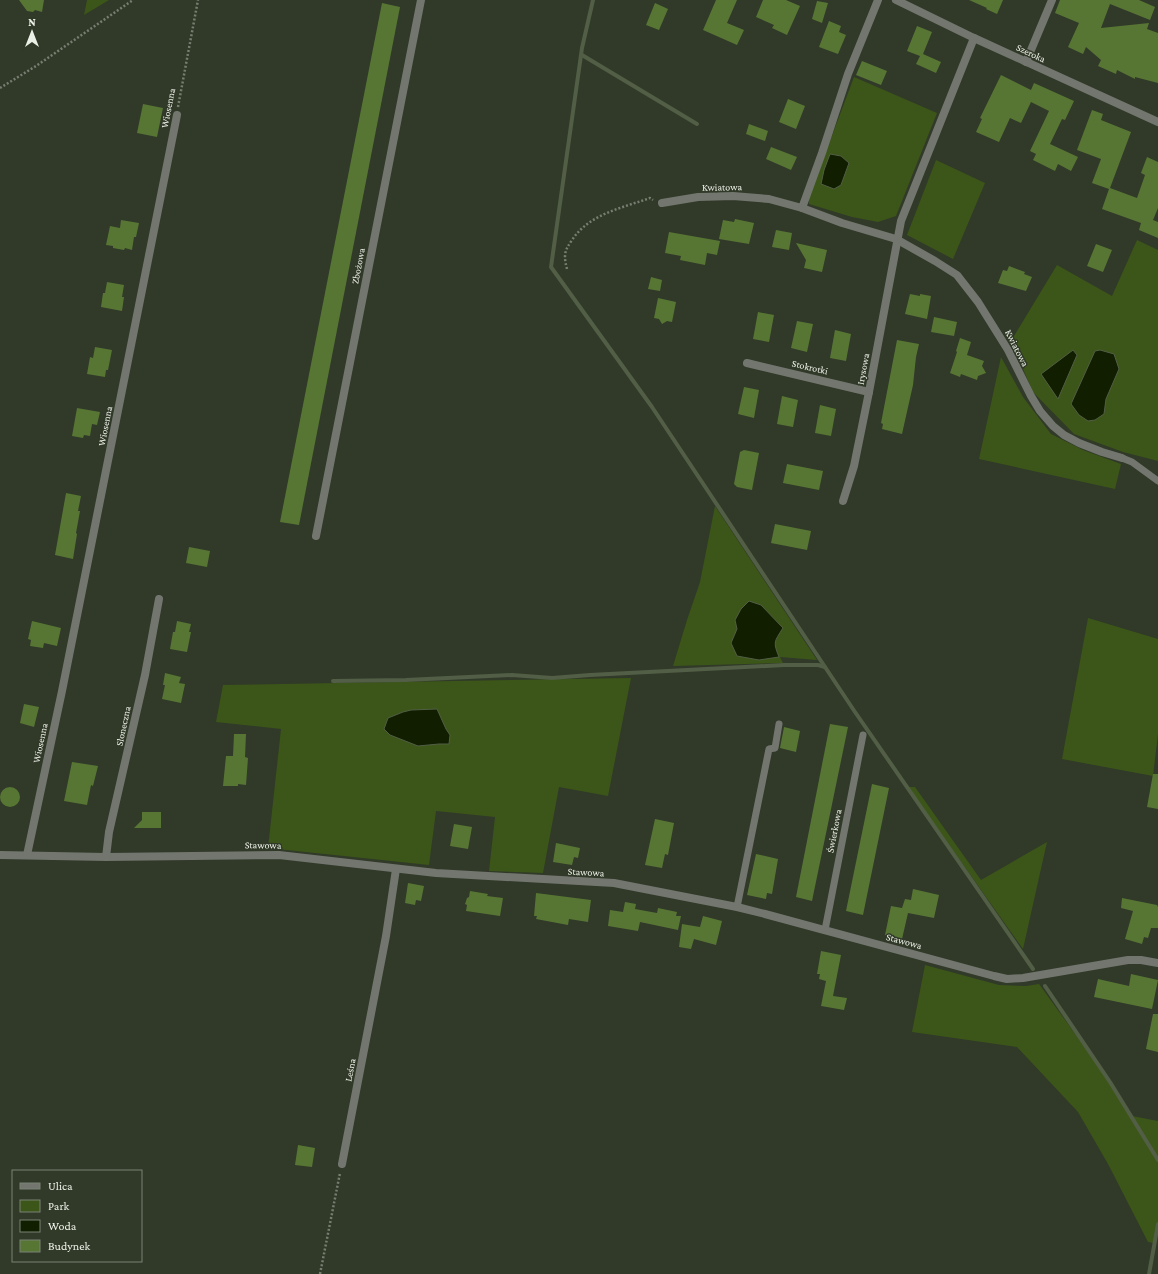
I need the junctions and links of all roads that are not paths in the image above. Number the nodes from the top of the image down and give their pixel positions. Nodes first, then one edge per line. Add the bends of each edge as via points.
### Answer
1 (421, 0) edge
2 (878, 0) edge
3 (896, 0) edge
4 (1052, 0) edge
5 (974, 38) junction
6 (1026, 62) junction
7 (177, 115) road end
8 (1158, 122) edge
9 (662, 203) road end
10 (802, 208) junction
11 (896, 239) junction
12 (747, 363) dead end
13 (869, 392) junction
14 (1122, 458) joint
15 (1158, 482) edge
16 (843, 501) dead end
17 (316, 536) dead end
18 (159, 599) dead end
19 (779, 724) dead end
20 (863, 735) dead end
21 (0, 855) edge
22 (27, 855) junction
23 (106, 857) junction
24 (396, 869) junction
25 (737, 907) junction
26 (825, 930) junction
27 (1158, 963) edge
28 (342, 1164) road end

1 - 17 street, Zbożowa
2 - 10 street via 848,74
3 - 5 street, Szeroka
4 - 6 street
5 - 6 street, Szeroka
5 - 11 street
6 - 8 street, Szeroka
7 - 22 street, Wiosenna
9 - 10 street, Kwiatowa via 698,197 733,196 769,199
10 - 11 street, Kwiatowa
11 - 13 street, Irysowa via 896,251
11 - 14 street, Kwiatowa via 957,276 992,323 1031,396 1053,426 1079,443
12 - 13 street, Stokrotki
13 - 16 street, Irysowa via 854,466
14 - 15 lane via 1132,462
18 - 23 street, Słoneczna
19 - 25 lane via 775,748 769,749
20 - 26 lane, Świerkowa
21 - 22 street, Stawowa
22 - 23 street, Stawowa
23 - 24 street, Stawowa via 279,855
24 - 25 street, Stawowa via 614,883
24 - 28 street, Leśna via 386,936
25 - 26 street, Stawowa
26 - 27 street, Stawowa via 1007,979 1128,960

